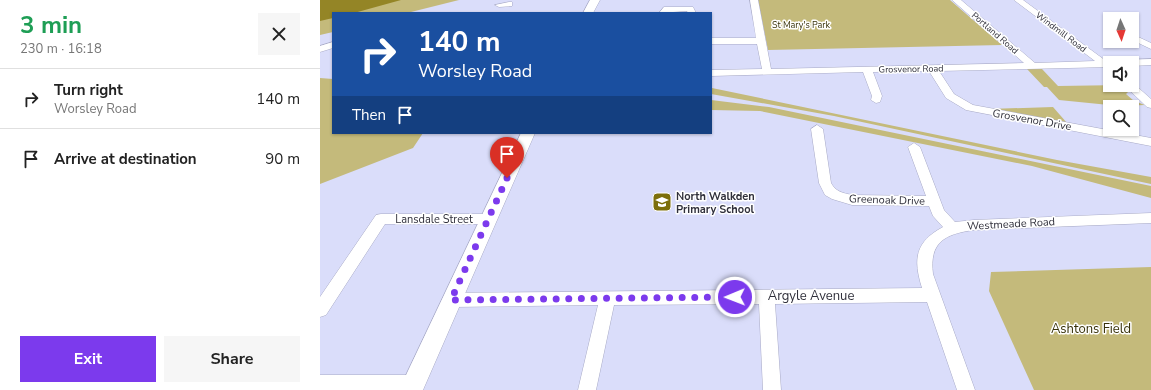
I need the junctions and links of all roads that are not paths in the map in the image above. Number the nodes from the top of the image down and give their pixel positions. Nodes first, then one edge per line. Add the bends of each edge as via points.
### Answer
1 (594, 0) edge
2 (754, 0) edge
3 (956, 0) edge
4 (1018, 0) edge
5 (678, 4) edge
6 (588, 12) edge
7 (664, 12) edge
8 (692, 12) edge
9 (1139, 40) edge
10 (712, 41) edge
11 (760, 41) junction
12 (332, 45) edge
13 (1151, 46) edge
14 (320, 49) edge
15 (1103, 62) edge
16 (1139, 62) edge
17 (1151, 62) edge
18 (1103, 65) edge
19 (1033, 66) junction
20 (932, 68) junction
21 (867, 70) junction
22 (767, 72) junction
23 (712, 73) edge
24 (1137, 92) edge
25 (876, 100) dead end
26 (1151, 105) edge
27 (820, 132) dead end
28 (528, 134) edge
29 (1151, 142) edge
30 (919, 151) dead end
31 (934, 202) junction
32 (1151, 218) edge
33 (488, 219) junction
34 (952, 228) junction
35 (932, 295) junction
36 (767, 296) junction
37 (608, 298) junction
38 (451, 300) junction
39 (320, 310) edge
40 (320, 384) edge
41 (412, 387) edge
42 (587, 390) edge
43 (772, 390) edge
44 (966, 390) edge

1 - 6 main road
2 - 11 street
3 - 19 street, Portland Road
4 - 15 street, Windmill Road
5 - 7 street
5 - 8 street
9 - 13 street
10 - 11 street
11 - 22 street
12 - 14 street
16 - 17 street
18 - 19 street, Grosvenor Road
19 - 20 street, Grosvenor Road
20 - 21 street, Grosvenor Road
20 - 29 street, Grosvenor Drive via 950,96 970,108
21 - 22 street, Grosvenor Road
21 - 25 street via 878,96
22 - 23 street, Grosvenor Road
24 - 26 street
27 - 31 street, Greenoak Drive via 825,183 830,192 852,200
28 - 33 main road
30 - 31 street
31 - 34 street via 938,212
32 - 34 street, Westmeade Road via 974,224
33 - 38 main road
33 - 39 street, Lansdale Street via 380,219
34 - 35 street, Westmeade Road via 935,238 926,252 925,274
35 - 36 street, Argyle Avenue
35 - 44 street, Westmeade Road
36 - 37 street, Argyle Avenue
36 - 43 street
37 - 38 street, Argyle Avenue
37 - 42 street
38 - 41 main road
40 - 41 street

